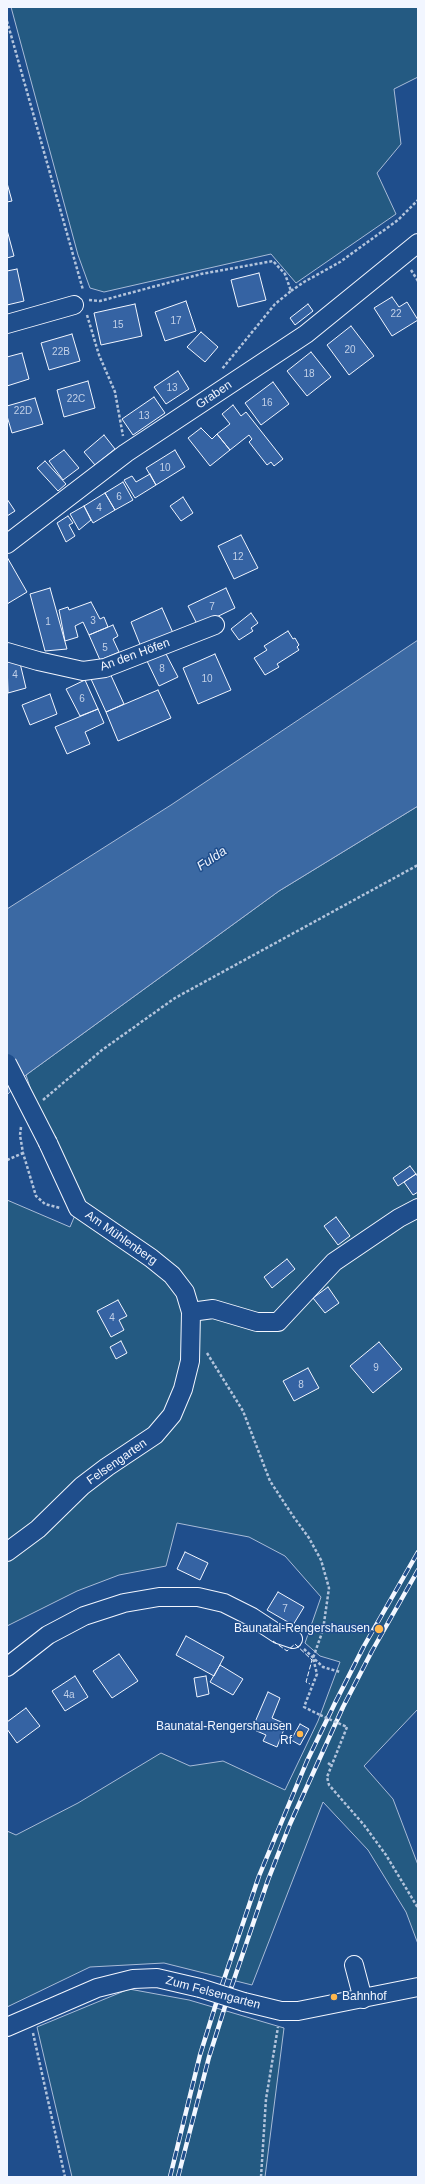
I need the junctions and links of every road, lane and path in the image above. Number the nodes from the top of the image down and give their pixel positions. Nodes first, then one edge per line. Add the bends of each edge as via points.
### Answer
1 (7, 21) edge
2 (418, 200) edge
3 (418, 242) edge
4 (291, 291) junction
5 (92, 299) dead end
6 (80, 301) junction
7 (7, 324) edge
8 (219, 372) dead end
9 (126, 453) junction
10 (7, 544) edge
11 (215, 624) dead end
12 (7, 652) edge
13 (418, 865) edge
14 (7, 1063) edge
15 (42, 1102) dead end
16 (22, 1124) dead end
17 (22, 1153) junction
18 (7, 1160) edge
19 (78, 1208) junction
20 (418, 1208) edge
21 (191, 1321) junction
22 (190, 1348) joint
23 (7, 1552) edge
24 (293, 1639) dead end
25 (314, 1658) junction
26 (7, 1667) edge
27 (340, 1672) dead end
28 (328, 1763) dead end
29 (333, 1764) junction
30 (418, 1908) edge
31 (354, 1965) dead end
32 (418, 1987) edge
33 (363, 1999) junction
34 (281, 2011) junction
35 (17, 2023) edge
36 (65, 2177) edge
37 (261, 2177) edge

1 - 6 path
2 - 4 path via 398,220
3 - 9 street, Graben via 306,334
4 - 5 path via 285,274 273,261 201,274 100,301
4 - 8 path via 275,304
6 - 7 street
6 - 9 path via 115,392
9 - 10 street, Graben
11 - 12 street, An den Höfen via 105,668 83,671
13 - 15 path via 174,998 102,1050
14 - 19 street, Am Mühlenberg, bridge
16 - 17 path
17 - 18 path
17 - 19 path via 36,1196 40,1200 55,1208
19 - 21 street, Am Mühlenberg via 128,1240 172,1275 185,1292
20 - 21 street via 334,1262 278,1322 257,1322 213,1308
21 - 22 street, Am Mühlenberg
21 - 25 path via 243,1411 270,1481 321,1560 329,1588 323,1630
22 - 23 street, Felsengarten via 190,1361 183,1389 172,1415 155,1435 82,1486 38,1529
24 - 26 street via 278,1634 224,1603 198,1597 159,1597 124,1603 84,1616 48,1635
25 - 27 path via 323,1667
25 - 29 path, bridge via 316,1674 304,1707 347,1727
28 - 29 path
29 - 30 path via 327,1777 329,1785 382,1849
31 - 33 street
32 - 33 street, Zum Felsengarten
33 - 34 street, Zum Felsengarten via 298,2011
34 - 35 street, Zum Felsengarten, bridge via 157,1978 133,1979 97,1988
34 - 37 path via 266,2099
35 - 36 path via 52,2114

